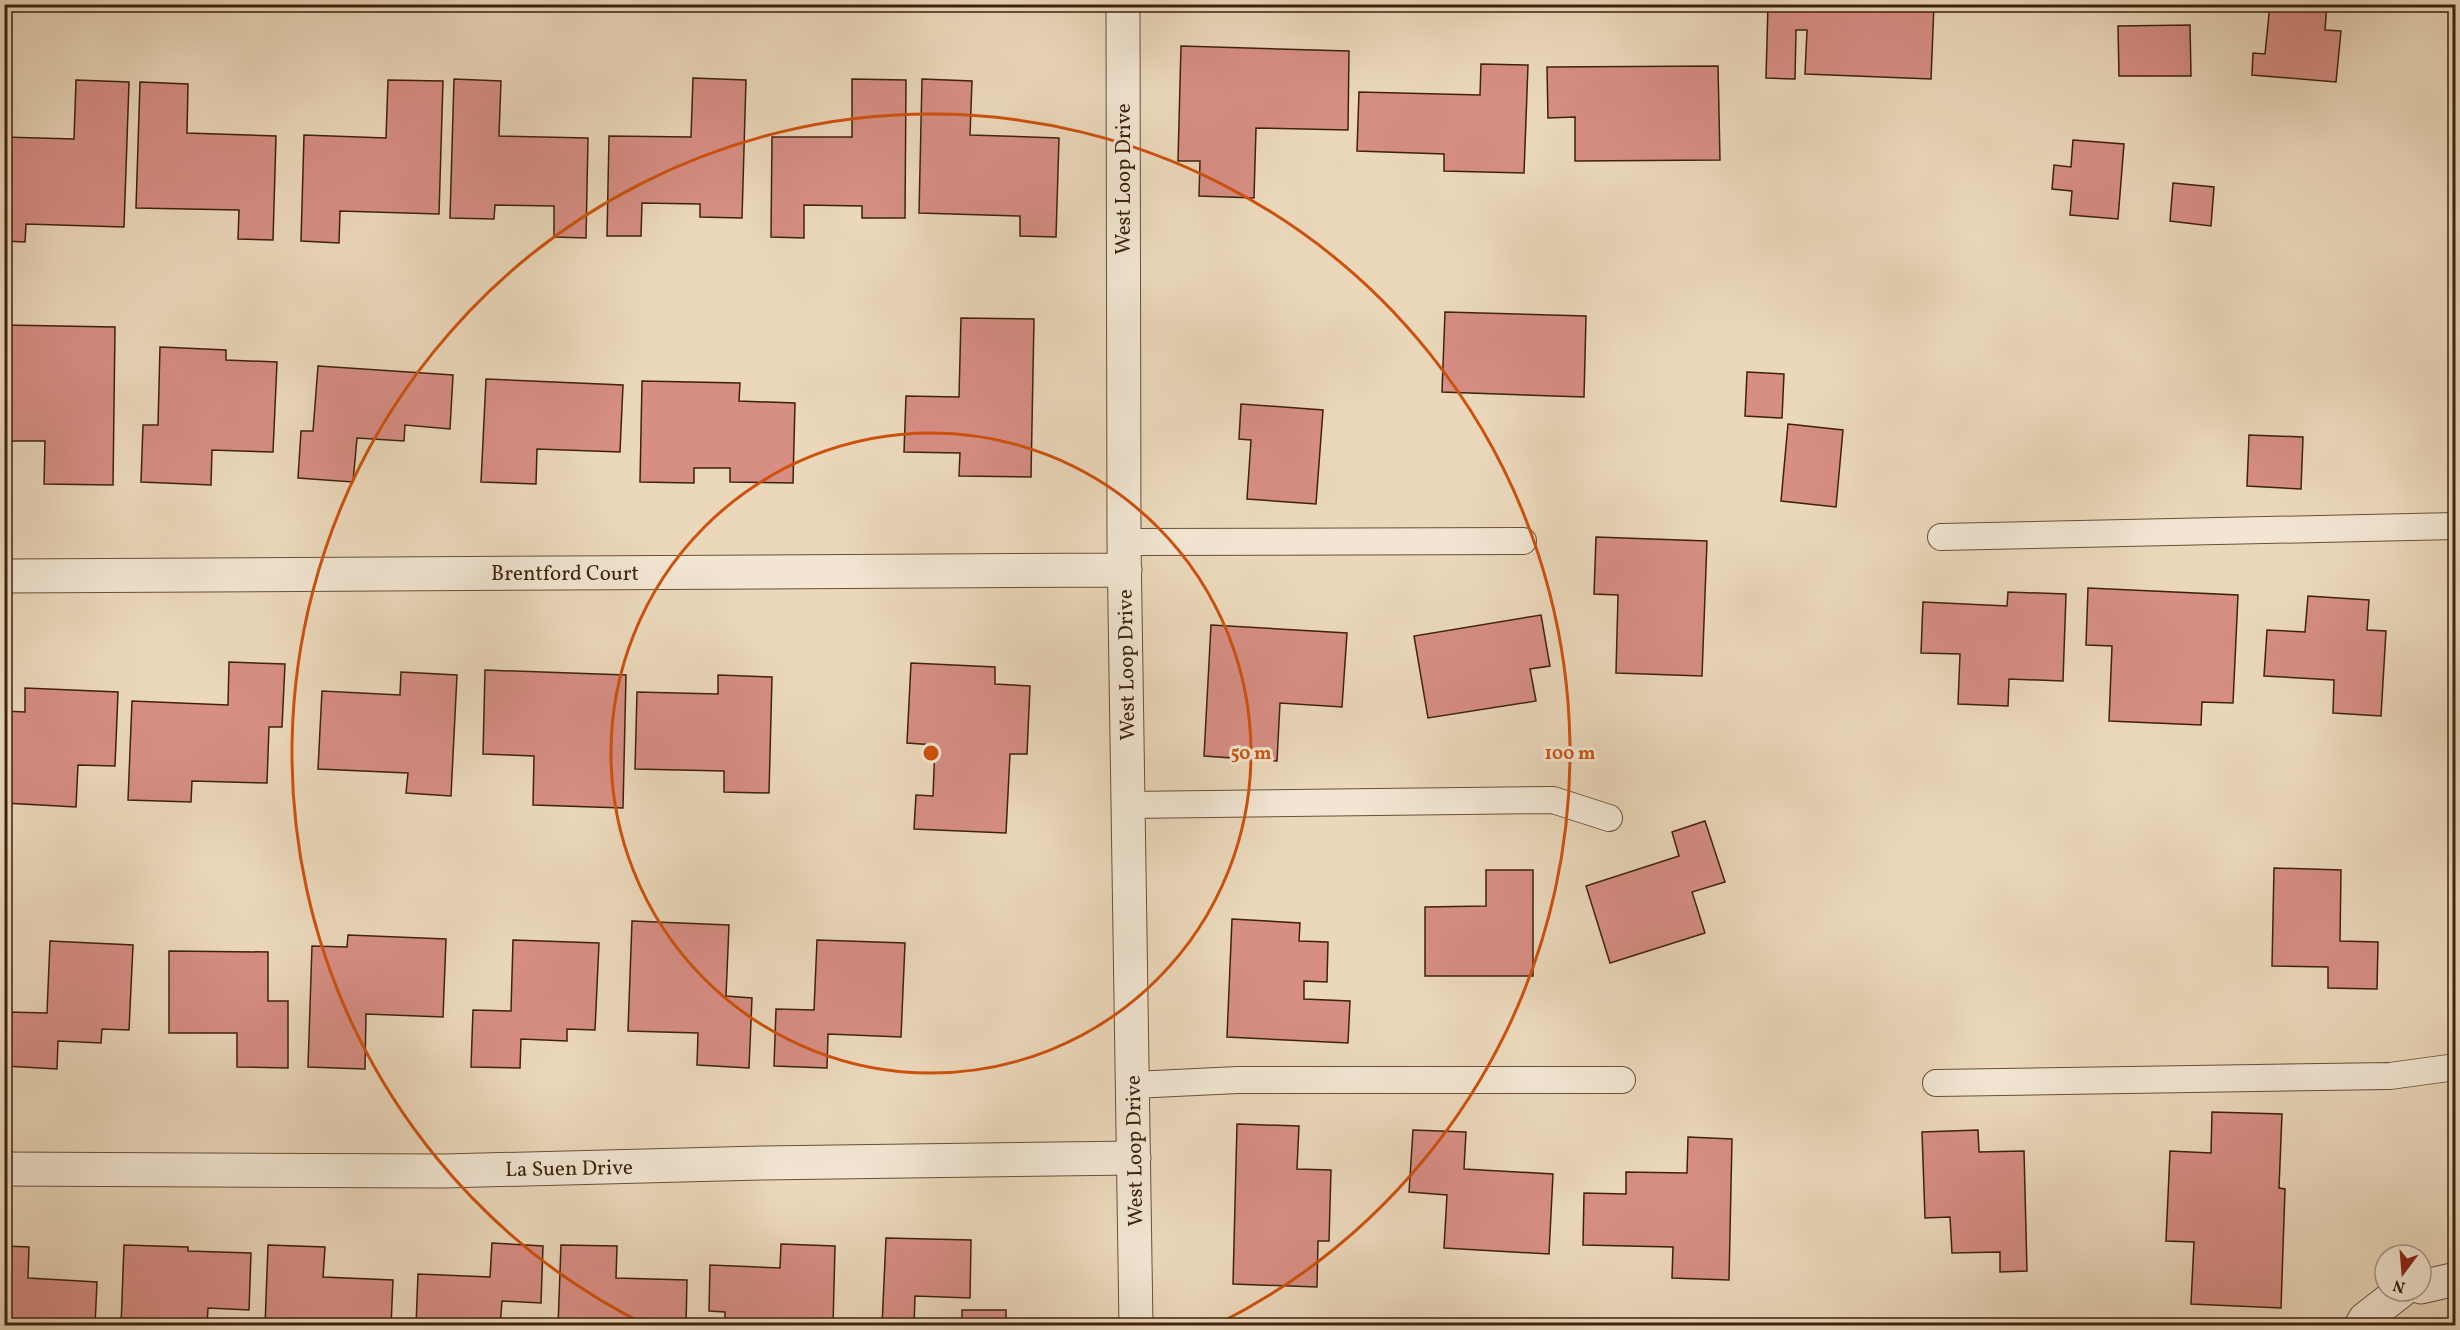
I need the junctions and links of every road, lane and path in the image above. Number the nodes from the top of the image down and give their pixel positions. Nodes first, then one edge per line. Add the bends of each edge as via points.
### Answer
1 (1123, 4) edge
2 (2456, 526) edge
3 (1941, 537) dead end
4 (1523, 541) dead end
5 (1124, 556) junction
6 (4, 576) edge
7 (1128, 805) junction
8 (1609, 818) dead end
9 (2456, 1067) edge
10 (1622, 1080) dead end
11 (1936, 1083) dead end
12 (1133, 1085) junction
13 (1134, 1158) junction
14 (4, 1169) edge
15 (2456, 1279) edge
16 (2433, 1284) edge
17 (2386, 1303) edge
18 (1136, 1326) edge
19 (2361, 1326) edge

1 - 5 street, West Loop Drive
2 - 3 lane
4 - 5 lane
5 - 6 street, Brentford Court
5 - 7 street, West Loop Drive
7 - 8 lane via 1553,800
7 - 12 street, West Loop Drive
9 - 11 lane via 2390,1076
10 - 12 lane via 1238,1080
12 - 13 street, West Loop Drive
13 - 14 street, La Suen Drive via 444,1171
13 - 18 street, West Loop Drive
15 - 16 street
17 - 19 street

